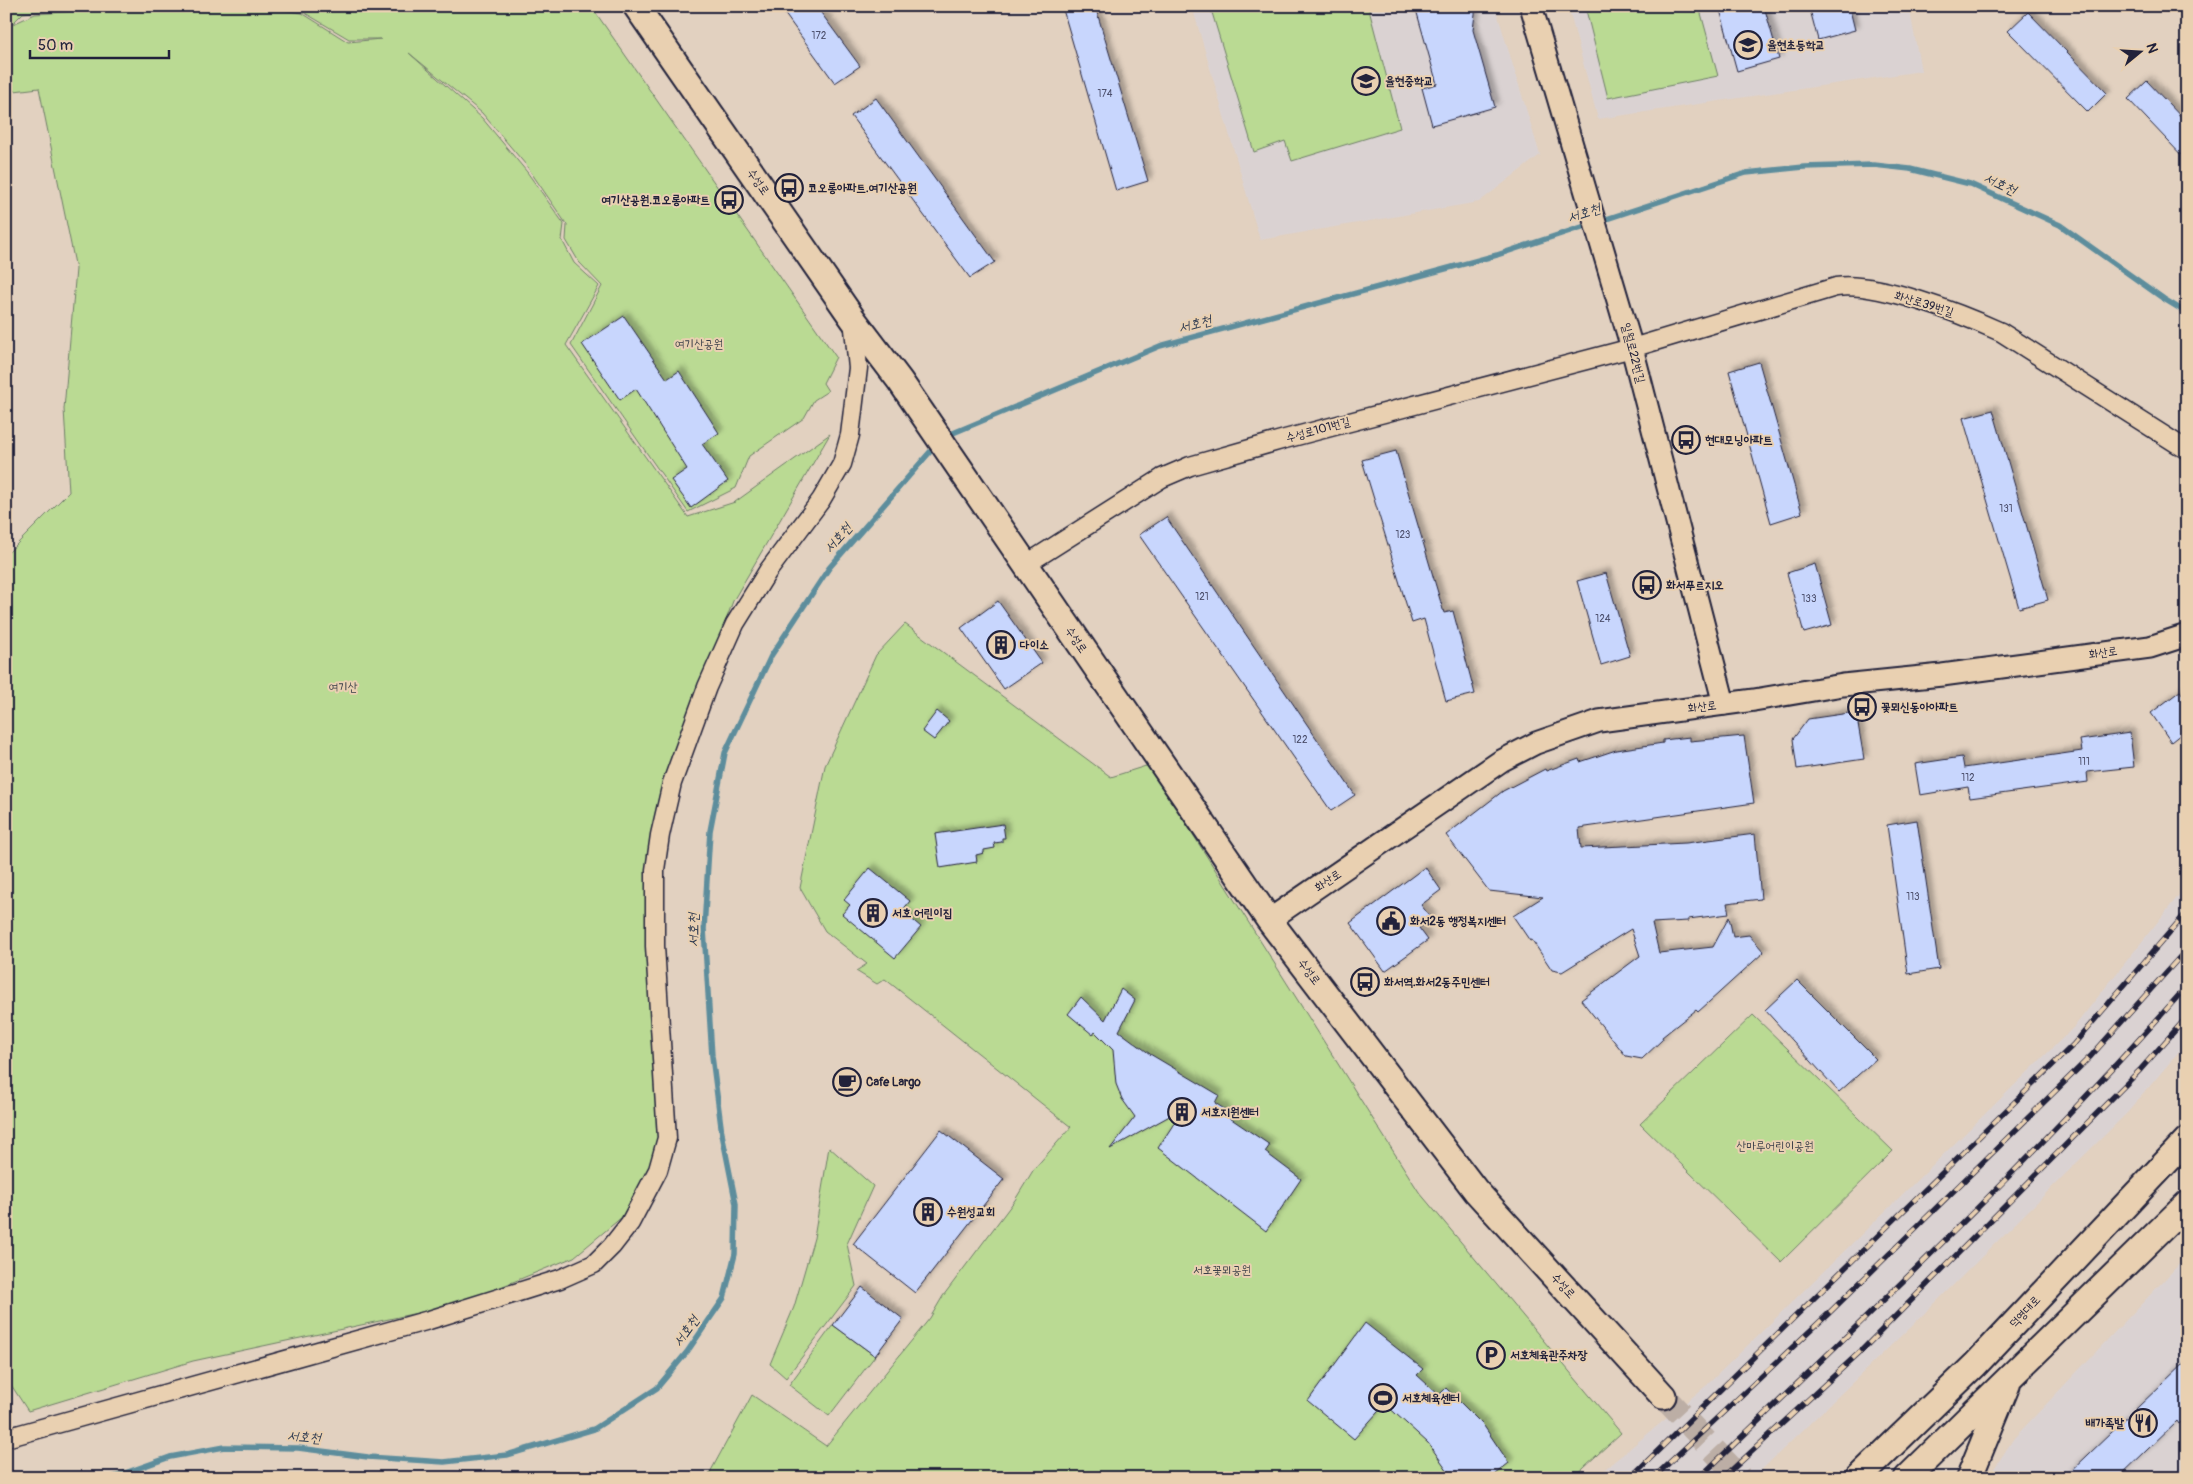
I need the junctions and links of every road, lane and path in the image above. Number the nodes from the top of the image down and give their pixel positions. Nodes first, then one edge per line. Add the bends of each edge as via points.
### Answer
1 (636, 6) edge
2 (1531, 6) edge
3 (853, 319) junction
4 (1632, 348) junction
5 (2187, 450) edge
6 (1025, 565) junction
7 (2187, 634) edge
8 (1724, 704) junction
9 (1269, 920) junction
10 (2187, 1140) edge
11 (2187, 1204) edge
12 (2010, 1377) junction
13 (1663, 1396) tunnel mouth
14 (6, 1438) edge
15 (1858, 1478) edge
16 (1907, 1478) edge
17 (1969, 1478) edge

1 - 3 main road, 수성로
2 - 4 street, 일월로22번길
3 - 6 main road, 수성로 via 900,381
3 - 14 street via 858,368 850,435 842,464 821,500 768,571 735,624 707,687 672,783 655,870 667,1138 658,1170 630,1223 594,1264 560,1279 429,1320
4 - 5 street, 화산로39번길 via 1836,287 1863,286 1951,312 2001,332
4 - 6 street, 수성로101번길 via 1285,439 1176,471
4 - 8 street, 일월로22번길
6 - 9 main road, 수성로
7 - 8 street, 화산로 via 2150,647 1843,685
8 - 9 street, 화산로 via 1599,721 1536,743 1487,771
9 - 13 main road, 수성로 via 1476,1191
10 - 15 main road, 덕영대로 via 1975,1365
11 - 12 main road
12 - 16 main road
12 - 17 main road

